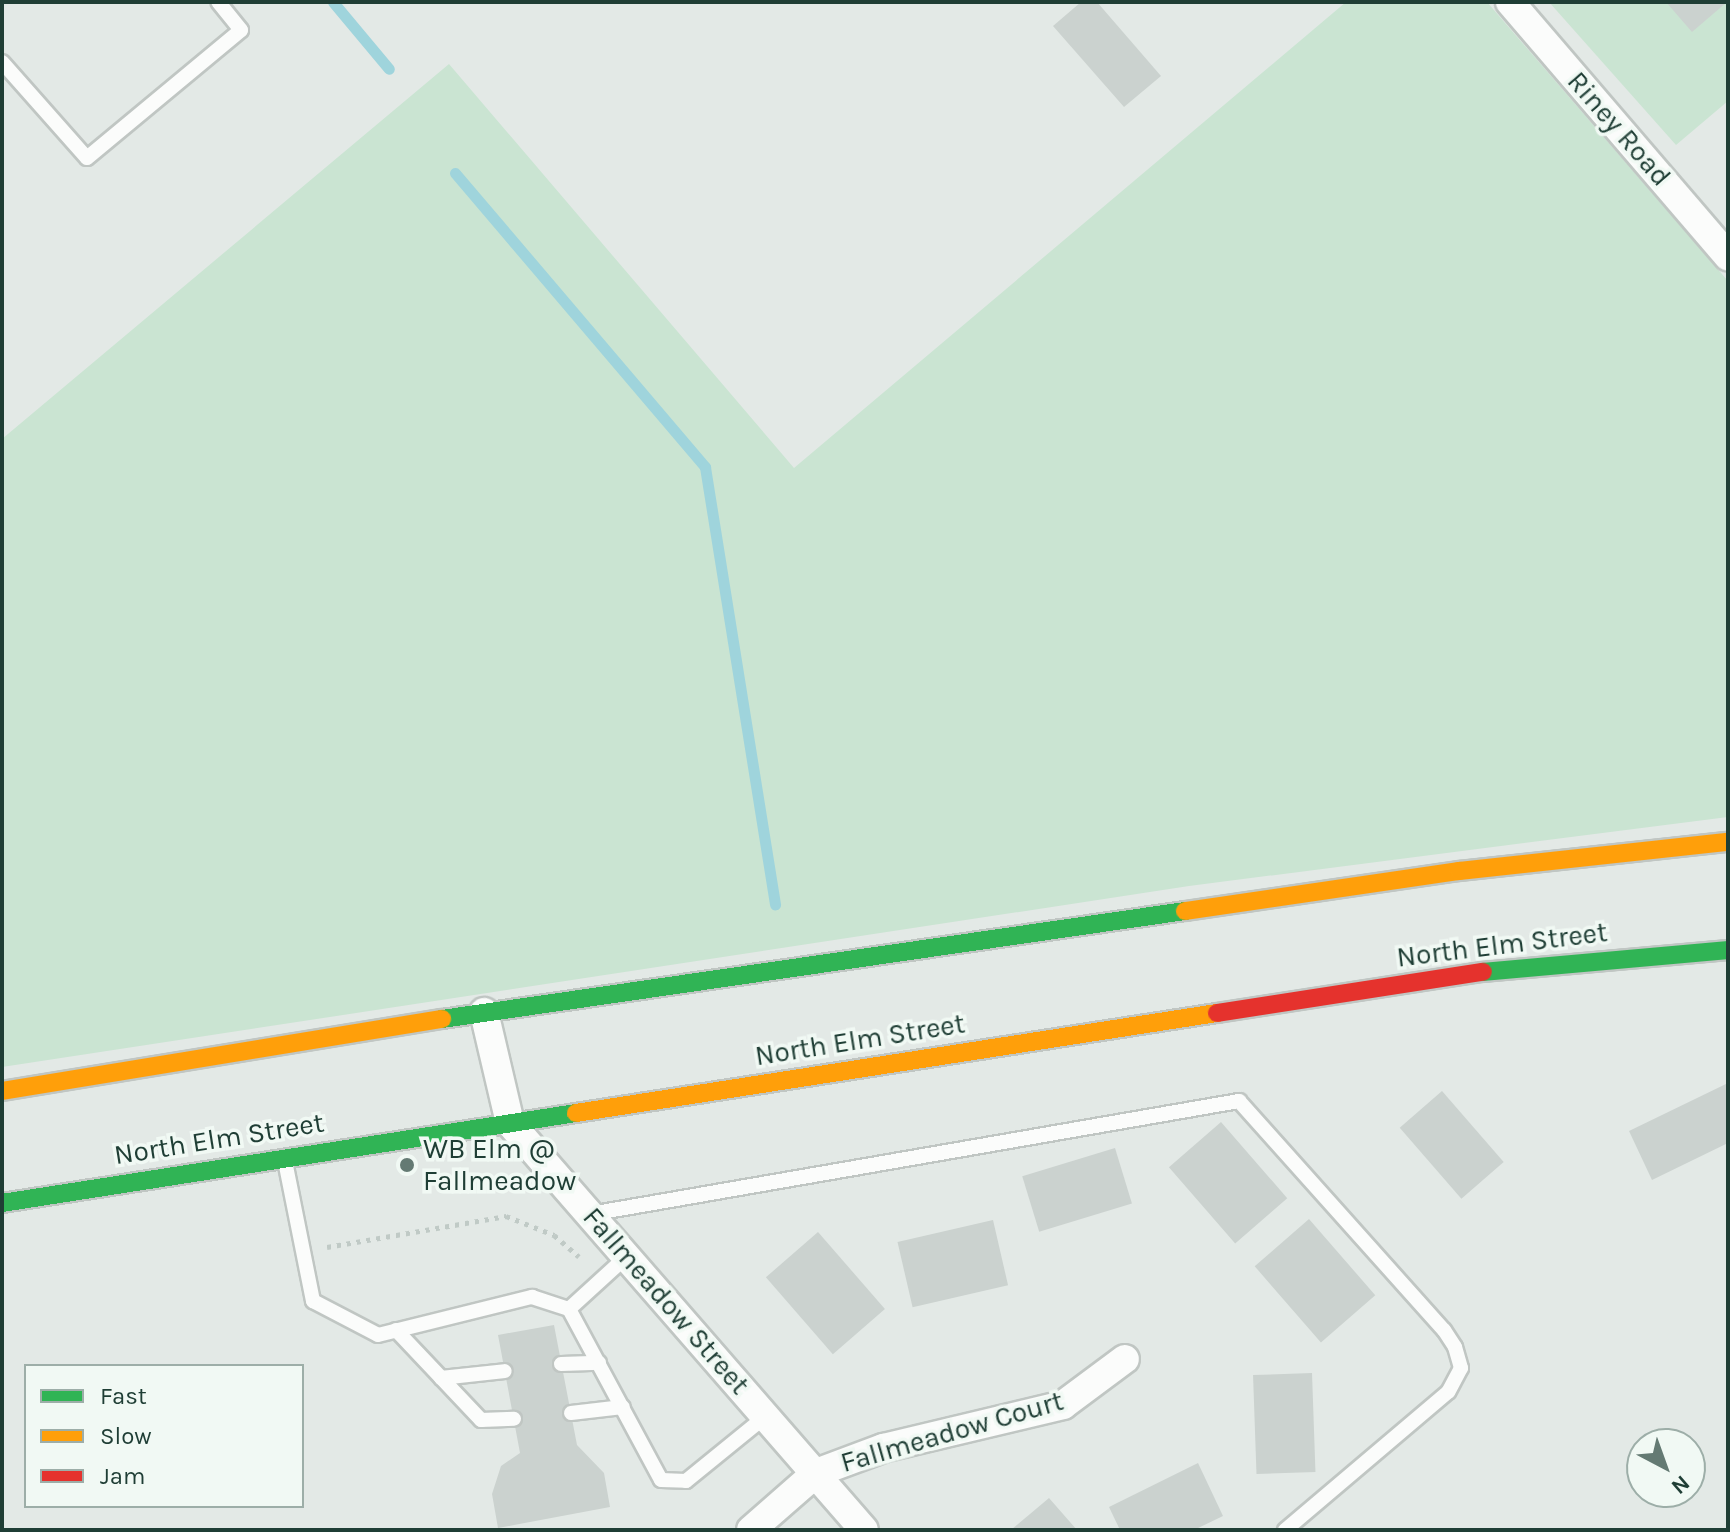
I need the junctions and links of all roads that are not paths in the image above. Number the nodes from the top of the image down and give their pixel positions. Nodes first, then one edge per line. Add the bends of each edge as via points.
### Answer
1 (218, 2) edge
2 (1510, 2) edge
3 (2, 62) edge
4 (1728, 256) edge
5 (1728, 842) edge
6 (1728, 950) edge
7 (484, 1012) junction
8 (2, 1091) edge
9 (510, 1123) junction
10 (284, 1157) junction
11 (2, 1203) edge
12 (590, 1214) junction
13 (627, 1256) junction
14 (569, 1309) junction
15 (396, 1330) junction
16 (1125, 1359) dead end
17 (599, 1363) junction
18 (561, 1364) dead end
19 (505, 1371) dead end
20 (441, 1378) junction
21 (623, 1407) junction
22 (571, 1413) dead end
23 (766, 1416) junction
24 (514, 1419) dead end
25 (816, 1473) junction
26 (751, 1530) edge
27 (864, 1530) edge
28 (1285, 1530) edge

1 - 3 lane via 241,30 87,158
2 - 4 street, Riney Road
5 - 7 main road via 1459,871
6 - 9 main road, North Elm Street via 1465,974
7 - 8 main road
7 - 9 street, Fallmeadow Street
9 - 10 main road, North Elm Street
9 - 12 street, Fallmeadow Street
10 - 11 main road, North Elm Street
10 - 15 lane via 313,1301 378,1335
12 - 13 street, Fallmeadow Street
12 - 28 lane via 1239,1101 1444,1330 1461,1368 1448,1392
13 - 14 lane
13 - 23 street, Fallmeadow Street
14 - 15 lane via 532,1297
14 - 17 lane
15 - 20 lane
16 - 25 street, Fallmeadow Court via 1063,1405 883,1448
17 - 18 lane
17 - 21 lane
19 - 20 lane
20 - 24 lane via 481,1420
21 - 22 lane
21 - 23 lane via 661,1480 686,1481
23 - 25 street, Fallmeadow Street
25 - 26 street
25 - 27 street, Fallmeadow Street

